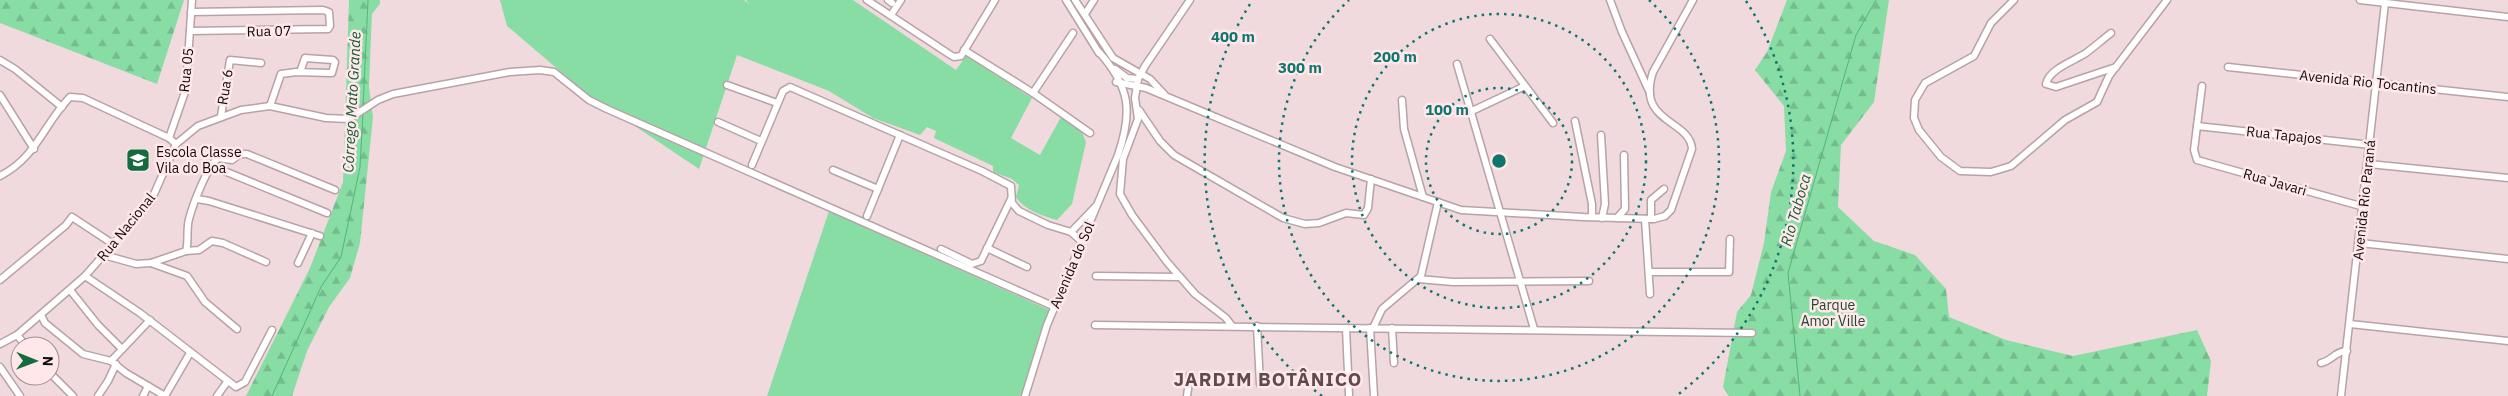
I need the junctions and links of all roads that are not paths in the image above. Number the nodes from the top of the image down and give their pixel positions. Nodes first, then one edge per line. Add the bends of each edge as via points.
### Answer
1 (192, 0) edge
2 (867, 0) edge
3 (901, 0) edge
4 (995, 0) edge
5 (1066, 0) edge
6 (1075, 0) edge
7 (1094, 0) edge
8 (1190, 0) edge
9 (1610, 0) edge
10 (1693, 0) edge
11 (2014, 0) edge
12 (2167, 0) edge
13 (2360, 0) edge
14 (2402, 2) edge
15 (2385, 3) junction
16 (190, 12) junction
17 (1085, 14) junction
18 (891, 15) junction
19 (2508, 17) edge
20 (190, 31) junction
21 (1073, 33) dead end
22 (2111, 33) dead end
23 (1490, 39) dead end
24 (964, 50) junction
25 (1098, 52) junction
26 (0, 60) edge
27 (262, 63) dead end
28 (1457, 64) dead end
29 (1112, 67) junction
30 (2117, 67) junction
31 (2228, 67) dead end
32 (300, 72) junction
33 (1129, 78) junction
34 (1152, 80) junction
35 (1138, 82) junction
36 (2377, 82) junction
37 (727, 84) dead end
38 (1120, 86) junction
39 (1525, 86) junction
40 (2202, 86) dead end
41 (1146, 88) junction
42 (1033, 93) junction
43 (1651, 94) junction
44 (0, 95) edge
45 (1164, 95) junction
46 (2508, 97) edge
47 (1402, 100) dead end
48 (777, 103) junction
49 (270, 106) junction
50 (62, 107) junction
51 (1138, 109) junction
52 (1472, 111) junction
53 (221, 116) junction
54 (1575, 121) dead end
55 (718, 122) dead end
56 (1553, 122) dead end
57 (2197, 126) junction
58 (1090, 133) dead end
59 (900, 134) junction
60 (1601, 134) dead end
61 (169, 138) junction
62 (761, 141) junction
63 (176, 144) junction
64 (2371, 145) junction
65 (34, 149) junction
66 (1624, 155) dead end
67 (2369, 164) junction
68 (212, 166) junction
69 (752, 166) dead end
70 (833, 170) dead end
71 (0, 176) edge
72 (2508, 178) edge
73 (1371, 179) junction
74 (878, 189) junction
75 (1664, 189) dead end
76 (335, 190) dead end
77 (1423, 197) junction
78 (196, 199) junction
79 (1011, 199) junction
80 (1438, 202) junction
81 (1098, 205) junction
82 (2364, 207) junction
83 (327, 213) dead end
84 (1500, 213) junction
85 (867, 216) dead end
86 (1592, 217) junction
87 (1602, 218) junction
88 (1617, 218) junction
89 (1650, 219) junction
90 (1071, 232) junction
91 (312, 233) junction
92 (320, 236) dead end
93 (1730, 239) dead end
94 (1081, 241) junction
95 (2360, 243) junction
96 (114, 244) junction
97 (987, 248) junction
98 (941, 249) dead end
99 (186, 251) junction
100 (104, 255) junction
101 (2508, 259) edge
102 (266, 262) dead end
103 (151, 263) junction
104 (298, 263) dead end
105 (1027, 267) dead end
106 (1649, 272) junction
107 (85, 276) junction
108 (1096, 276) dead end
109 (1180, 277) junction
110 (1418, 279) junction
111 (0, 280) edge
112 (1520, 280) junction
113 (1590, 281) dead end
114 (70, 290) junction
115 (1650, 294) dead end
116 (1054, 307) junction
117 (41, 315) junction
118 (150, 320) junction
119 (2350, 324) junction
120 (1096, 325) dead end
121 (1232, 326) junction
122 (1257, 326) junction
123 (1346, 328) junction
124 (1371, 328) junction
125 (1392, 328) junction
126 (237, 329) dead end
127 (1534, 329) junction
128 (272, 330) dead end
129 (1752, 333) dead end
130 (17, 335) joint
131 (2508, 341) edge
132 (0, 344) edge
133 (122, 349) junction
134 (2347, 351) junction
135 (190, 353) junction
136 (113, 363) junction
137 (1394, 363) dead end
138 (2321, 363) dead end
139 (0, 367) edge
140 (1190, 375) dead end
141 (227, 382) junction
142 (60, 383) edge
143 (1260, 384) dead end
144 (148, 386) junction
145 (12, 393) edge
146 (1349, 395) edge
147 (20, 396) edge
148 (73, 396) edge
149 (98, 396) edge
150 (143, 396) edge
151 (217, 396) edge
152 (1025, 396) edge
153 (1187, 396) edge
154 (1374, 396) edge
155 (2342, 396) edge

1 - 16 street, Rua 05
2 - 18 street
3 - 18 street
4 - 24 street
5 - 25 street, Avenida do Sol
6 - 17 street
7 - 17 street
8 - 35 street
9 - 43 street
10 - 43 street via 1653,72
11 - 30 street via 1991,23 1974,56 1925,83 1915,100 1914,118 1919,130 1960,172 1976,174 2011,166 2066,120 2097,102
12 - 30 street
13 - 15 street
14 - 15 street
14 - 19 street
15 - 36 street, Avenida Rio Paraná
16 - 20 street, Rua 05
16 - 20 street, Rua 07 via 328,11 330,22 328,29
17 - 35 street via 1113,58
18 - 24 street via 954,57 961,56
20 - 61 street, Rua 05 via 186,89
21 - 42 street
22 - 30 street via 2056,71 2046,84 2056,86
23 - 39 street
24 - 42 street
25 - 29 street, Avenida do Sol
25 - 38 street, Avenida do Sol
26 - 50 street
27 - 53 street, Rua 6 via 230,60
28 - 52 street
29 - 33 street
29 - 38 street, Avenida do Sol
31 - 36 street, Avenida Rio Tocantins
32 - 32 street via 305,58 335,62 332,73
32 - 49 street via 281,74
33 - 35 street
33 - 38 street
34 - 35 street
34 - 41 street
34 - 45 street
35 - 38 street
35 - 41 street
35 - 51 street
36 - 46 street, Avenida Rio Tocantins
36 - 64 street, Avenida Rio Paraná
37 - 48 street
38 - 81 street, Avenida do Sol via 1124,136
39 - 52 street
39 - 56 street
40 - 57 street
41 - 45 street
42 - 58 street
43 - 89 street via 1660,116 1689,137 1691,143 1690,156 1672,206 1665,216
44 - 65 street
45 - 73 street
47 - 77 street via 1404,129
48 - 59 street via 784,88 790,86
48 - 62 street
49 - 53 street, Rua Nacional
49 - 116 street, Rua Nacional via 349,119 393,94 510,72 554,72 589,100 607,109
50 - 61 street via 70,97 83,98
50 - 65 street
51 - 73 street via 1174,155 1258,206 1291,222 1319,223 1346,213 1364,215 1368,208
51 - 109 street via 1137,124 1123,159 1120,194 1132,215
52 - 84 street
53 - 63 street, Rua Nacional via 198,126
54 - 86 street
55 - 62 street
57 - 64 street, Rua Tapajos
57 - 82 street, Rua Javari via 2194,156 2198,161
59 - 74 street
59 - 79 street via 1010,186
60 - 87 street via 1605,204
61 - 63 street
62 - 69 street
63 - 96 street, Rua Nacional via 151,201
64 - 67 street, Avenida Rio Paraná
65 - 71 street via 16,168
66 - 88 street via 1624,208
67 - 72 street
67 - 82 street, Avenida Rio Paraná
68 - 76 street via 218,158 232,160 240,154 247,154
68 - 78 street
68 - 83 street
70 - 74 street
73 - 77 street
74 - 85 street
75 - 89 street via 1651,200
77 - 80 street
78 - 91 street
78 - 99 street via 189,220
79 - 90 street via 1019,211
79 - 97 street
80 - 84 street via 1461,210
80 - 110 street
81 - 90 street
81 - 94 street, Avenida do Sol
82 - 95 street, Avenida Rio Paraná
84 - 86 street
84 - 112 street
86 - 87 street
87 - 88 street
88 - 89 street
89 - 106 street
90 - 94 street
91 - 92 street
91 - 104 street
93 - 106 street via 1729,272
94 - 116 street, Avenida do Sol
95 - 101 street
95 - 119 street, Avenida Rio Paraná
96 - 100 street, Rua Nacional
96 - 111 street via 72,217
97 - 98 street via 981,261 972,264
97 - 105 street
99 - 102 street via 199,250 212,241
99 - 103 street
100 - 103 street via 126,263
100 - 107 street, Rua Nacional
103 - 126 street via 187,276 205,302
106 - 115 street
107 - 114 street, Rua Nacional
107 - 118 street
108 - 109 street
109 - 121 street
110 - 112 street via 1452,282
110 - 124 street via 1382,309
112 - 113 street
112 - 127 street
114 - 117 street, Rua Nacional
114 - 133 street
116 - 152 street, Avenida do Sol
117 - 130 street, Rua Nacional
117 - 136 street via 45,323 83,354
118 - 133 street
118 - 135 street
119 - 131 street
119 - 134 street, Avenida Rio Paraná
120 - 121 street
121 - 122 street
122 - 123 street
122 - 143 street
123 - 124 street
123 - 146 street
124 - 125 street
124 - 154 street
125 - 127 street
125 - 137 street
127 - 129 street
128 - 141 street via 245,382 236,387
130 - 132 street, Rua Nacional
133 - 136 street
134 - 138 street via 2338,352 2330,361
134 - 155 street, Avenida Rio Paraná
135 - 141 street
135 - 144 street via 165,396
136 - 144 street
136 - 149 street via 108,381
139 - 145 street
140 - 153 street
141 - 151 street
142 - 148 street
144 - 150 street
145 - 147 street

